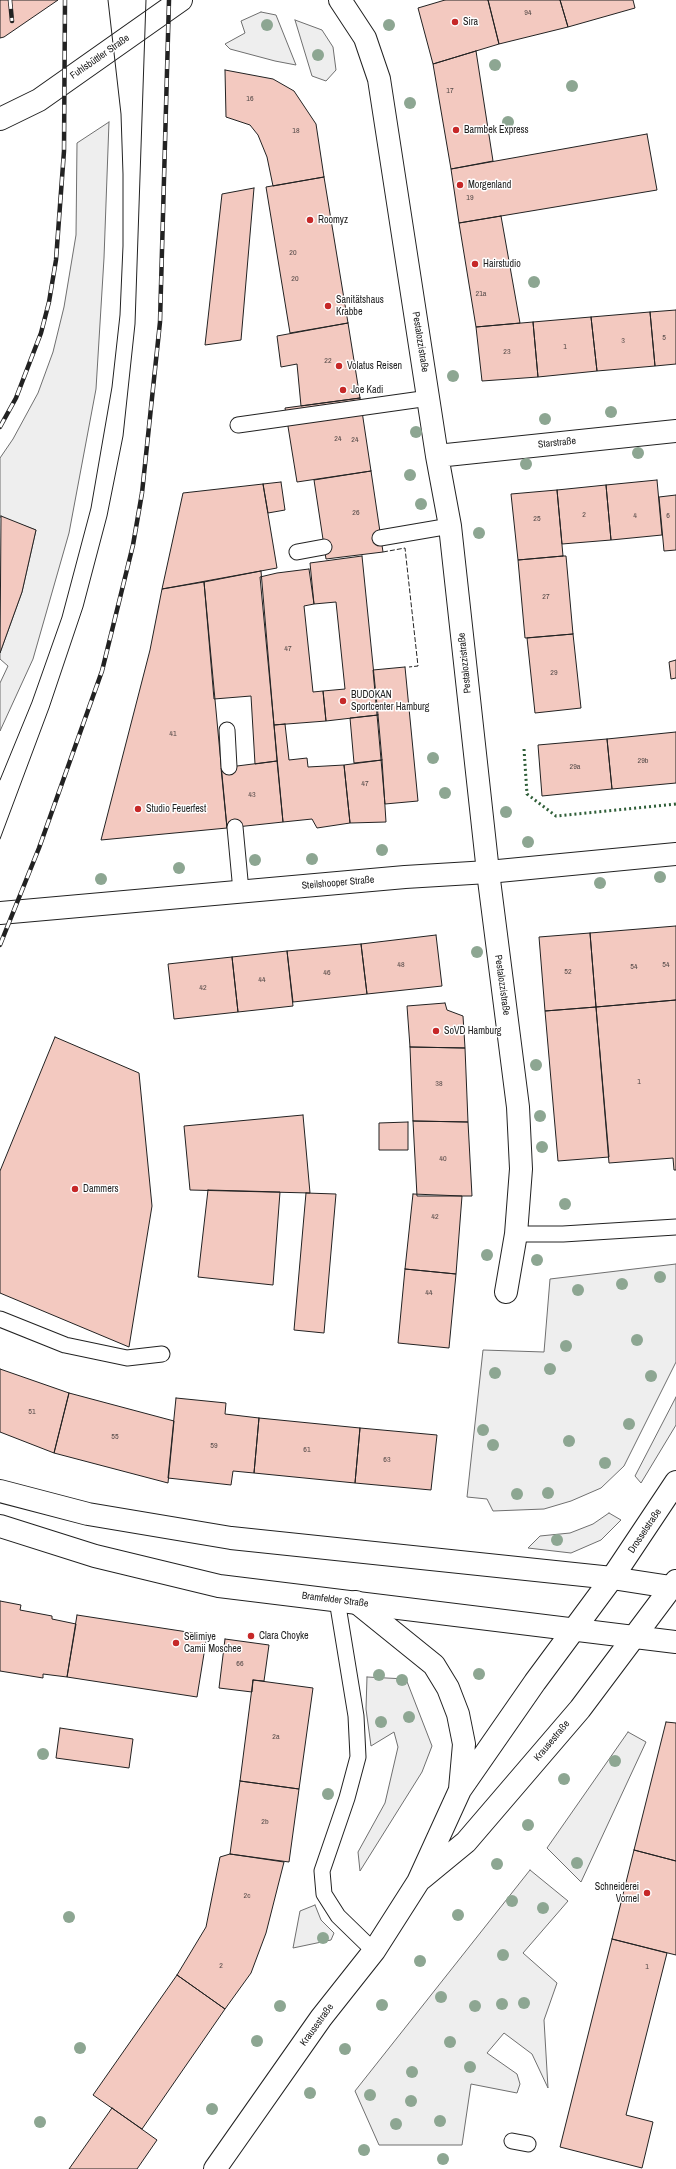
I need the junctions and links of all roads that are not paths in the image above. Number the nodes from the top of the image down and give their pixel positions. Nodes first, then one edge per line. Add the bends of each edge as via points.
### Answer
1 (181, 0) edge
2 (340, 0) edge
3 (362, 0) edge
4 (365, 38) junction
5 (6, 114) edge
6 (429, 398) junction
7 (238, 425) dead end
8 (676, 431) edge
9 (437, 456) junction
10 (450, 526) junction
11 (380, 538) dead end
12 (324, 547) dead end
13 (297, 552) dead end
14 (227, 730) dead end
15 (229, 767) dead end
16 (235, 827) dead end
17 (676, 854) edge
18 (488, 872) junction
19 (241, 891) junction
20 (0, 913) edge
21 (676, 1228) edge
22 (516, 1234) junction
23 (506, 1292) dead end
24 (0, 1319) edge
25 (162, 1354) dead end
26 (676, 1482) edge
27 (0, 1491) edge
28 (0, 1526) edge
29 (612, 1578) junction
30 (675, 1586) edge
31 (346, 1601) junction
32 (576, 1629) junction
33 (634, 1636) junction
34 (676, 1642) edge
35 (460, 1790) junction
36 (418, 1882) junction
37 (374, 1951) junction
38 (512, 2140) dead end
39 (528, 2144) dead end
40 (215, 2169) edge

1 - 5 main road, Fuhlsbüttler Straße via 39,100
2 - 4 main road, Pestalozzistraße
3 - 4 main road, Pestalozzistraße
4 - 6 main road, Pestalozzistraße via 379,79
6 - 7 lane
6 - 9 main road, Pestalozzistraße
8 - 9 main road, Starstraße
9 - 10 main road, Pestalozzistraße
10 - 11 lane
10 - 18 main road, Pestalozzistraße
12 - 13 lane
14 - 15 lane
16 - 19 lane
17 - 18 main road, Steilshooper Straße
18 - 19 main road, Steilshooper Straße
18 - 22 main road, Pestalozzistraße via 518,1107 521,1169
19 - 20 main road, Steilshooper Straße
21 - 22 lane
22 - 23 main road, Pestalozzistraße
24 - 25 lane via 65,1345 127,1358
26 - 29 main road, Drosselstraße
27 - 29 main road via 88,1514 231,1538
28 - 31 main road, Bramfelder Straße via 95,1556 219,1586
29 - 30 main road
29 - 32 main road, Krausestraße
30 - 33 main road, Krausestraße
31 - 32 main road, Bramfelder Straße
31 - 35 main road via 434,1665 448,1688 458,1714 464,1744
31 - 37 lane via 358,1757 322,1871 324,1894 338,1916
32 - 33 main road, Bramfelder Straße
32 - 35 main road, Krausestraße via 535,1682
33 - 34 main road, Bramfelder Straße
33 - 36 main road, Krausestraße via 580,1709 466,1842
35 - 36 main road, Krausestraße
36 - 37 main road, Krausestraße
37 - 40 main road, Krausestraße via 321,2018
38 - 39 lane

